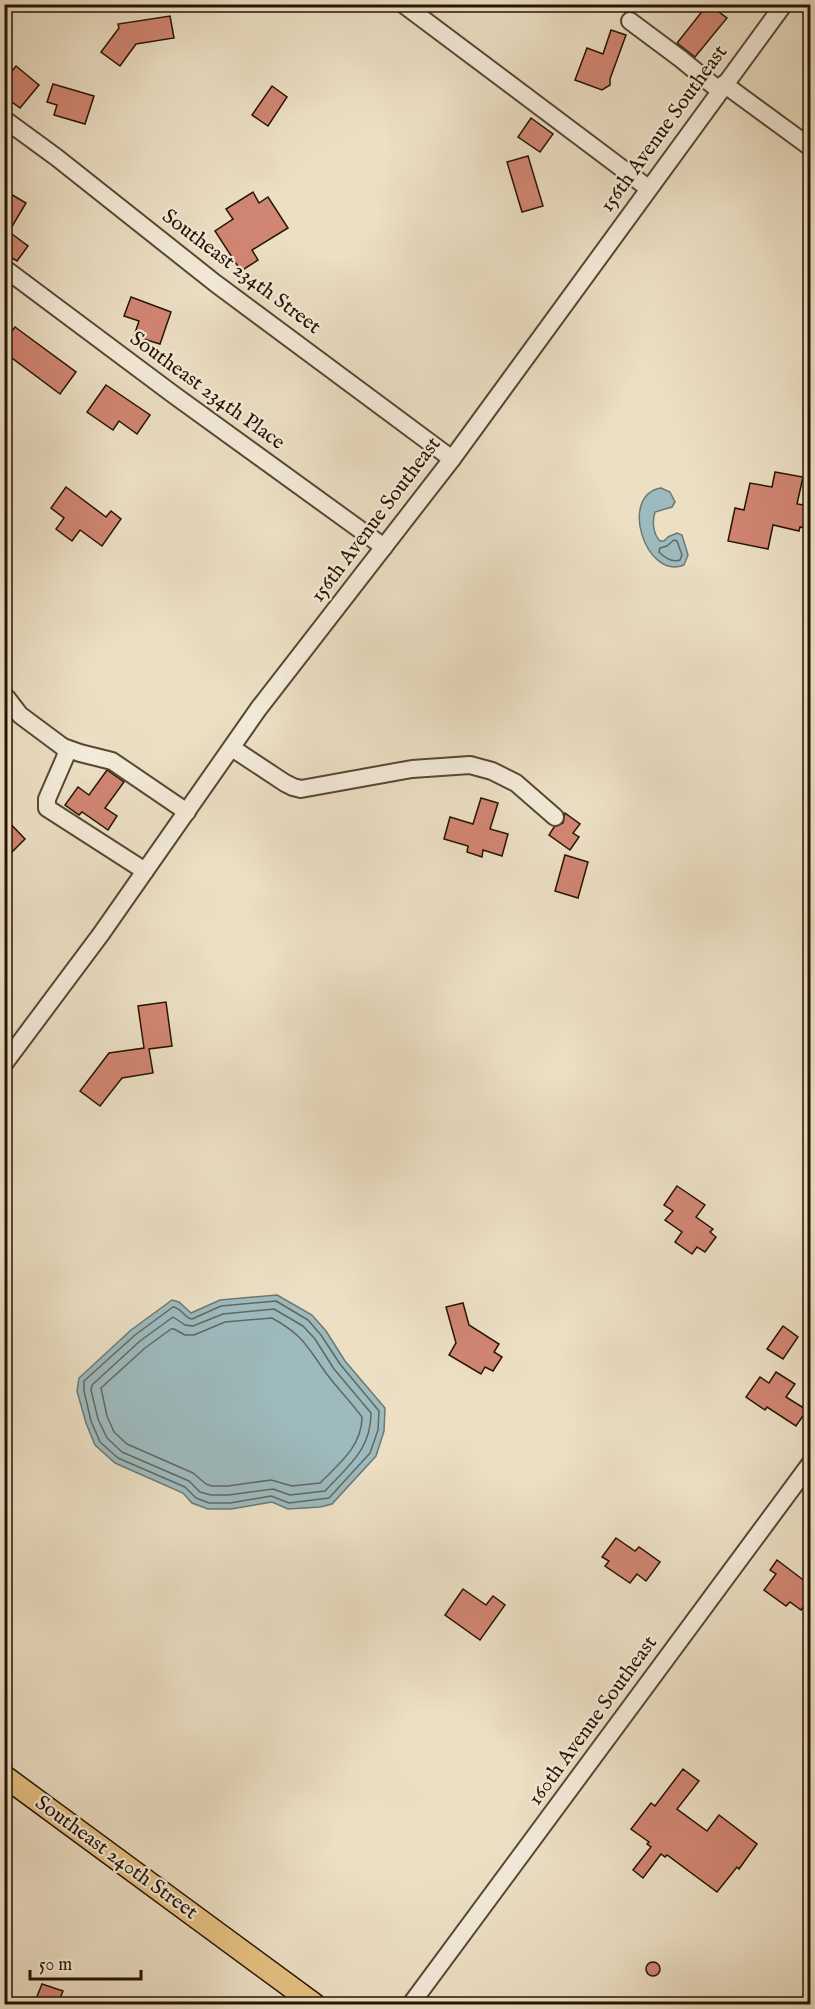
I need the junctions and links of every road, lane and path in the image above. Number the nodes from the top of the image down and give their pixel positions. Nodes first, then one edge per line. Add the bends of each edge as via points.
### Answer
1 (403, 4) edge
2 (784, 4) edge
3 (630, 21) dead end
4 (722, 88) junction
5 (4, 119) edge
6 (810, 147) edge
7 (648, 188) junction
8 (4, 268) edge
9 (452, 459) junction
10 (384, 547) junction
11 (7, 698) dead end
12 (63, 747) junction
13 (232, 748) junction
14 (187, 812) junction
15 (555, 817) dead end
16 (145, 871) junction
17 (4, 1064) edge
18 (810, 1464) edge
19 (4, 1776) edge
20 (314, 2004) edge
21 (411, 2004) edge

1 - 7 street
2 - 4 street, 156th Avenue Southeast
3 - 4 street
4 - 6 street
4 - 7 street, 156th Avenue Southeast
5 - 9 street, Southeast 234th Street via 215,283
7 - 9 street, 156th Avenue Southeast
8 - 10 street, Southeast 234th Place
9 - 10 street, 156th Avenue Southeast
10 - 13 street, 156th Avenue Southeast
11 - 12 street via 20,715
12 - 14 street via 112,761
12 - 16 street via 67,753 47,799 47,808
13 - 14 street, 156th Avenue Southeast
13 - 15 street via 285,783 302,789 412,769 470,765 516,783
14 - 16 street, 156th Avenue Southeast
16 - 17 street, 156th Avenue Southeast
18 - 21 street, 160th Avenue Southeast
19 - 20 main road, Southeast 240th Street

